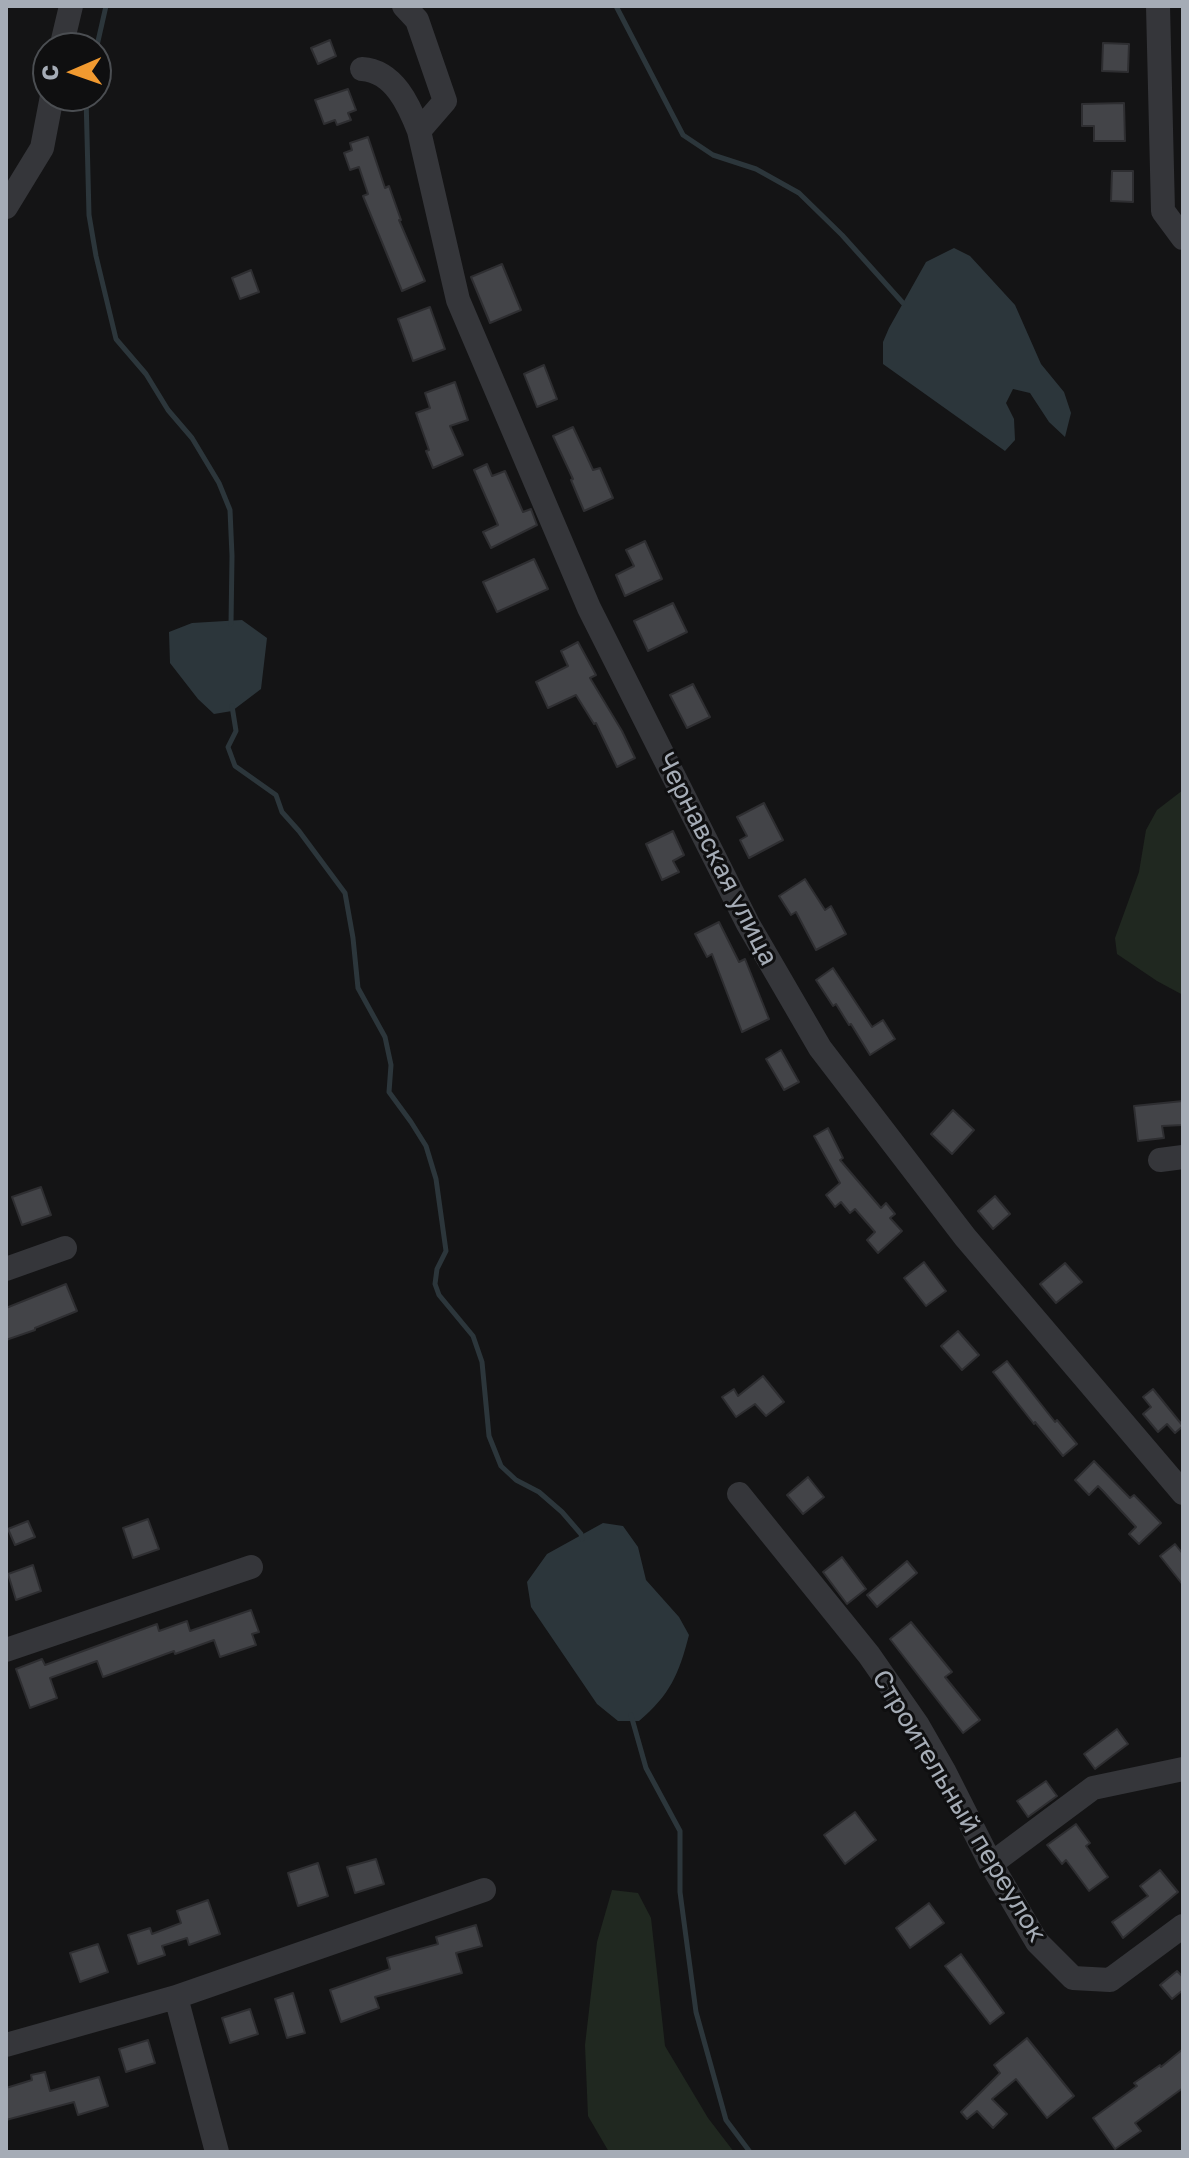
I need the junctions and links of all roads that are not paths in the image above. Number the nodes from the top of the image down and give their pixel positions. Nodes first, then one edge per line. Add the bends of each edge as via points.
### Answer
1 (71, 6) edge
2 (404, 6) edge
3 (1158, 6) edge
4 (65, 32) edge
5 (362, 69) dead end
6 (49, 112) edge
7 (419, 131) junction
8 (6, 207) edge
9 (1183, 238) edge
10 (65, 1248) dead end
11 (6, 1269) edge
12 (1183, 1493) edge
13 (739, 1494) dead end
14 (251, 1567) dead end
15 (6, 1650) edge
16 (1183, 1769) edge
17 (991, 1864) junction
18 (484, 1890) dead end
19 (1183, 1926) edge
20 (176, 1997) junction
21 (6, 2045) edge
22 (217, 2152) edge

1 - 4 street
2 - 7 street via 417,20 445,101
3 - 9 street via 1163,211
5 - 7 street, Чернавская улица via 397,88
6 - 8 street via 42,148
7 - 12 street, Чернавская улица via 458,300 589,608 748,924 820,1048 965,1237
10 - 11 street
13 - 17 street, Строительный переулок via 909,1713
14 - 15 street
16 - 17 street via 1093,1788
17 - 19 street, Строительный переулок via 1037,1942 1073,1978 1110,1980
18 - 20 street
20 - 21 street
20 - 22 street

